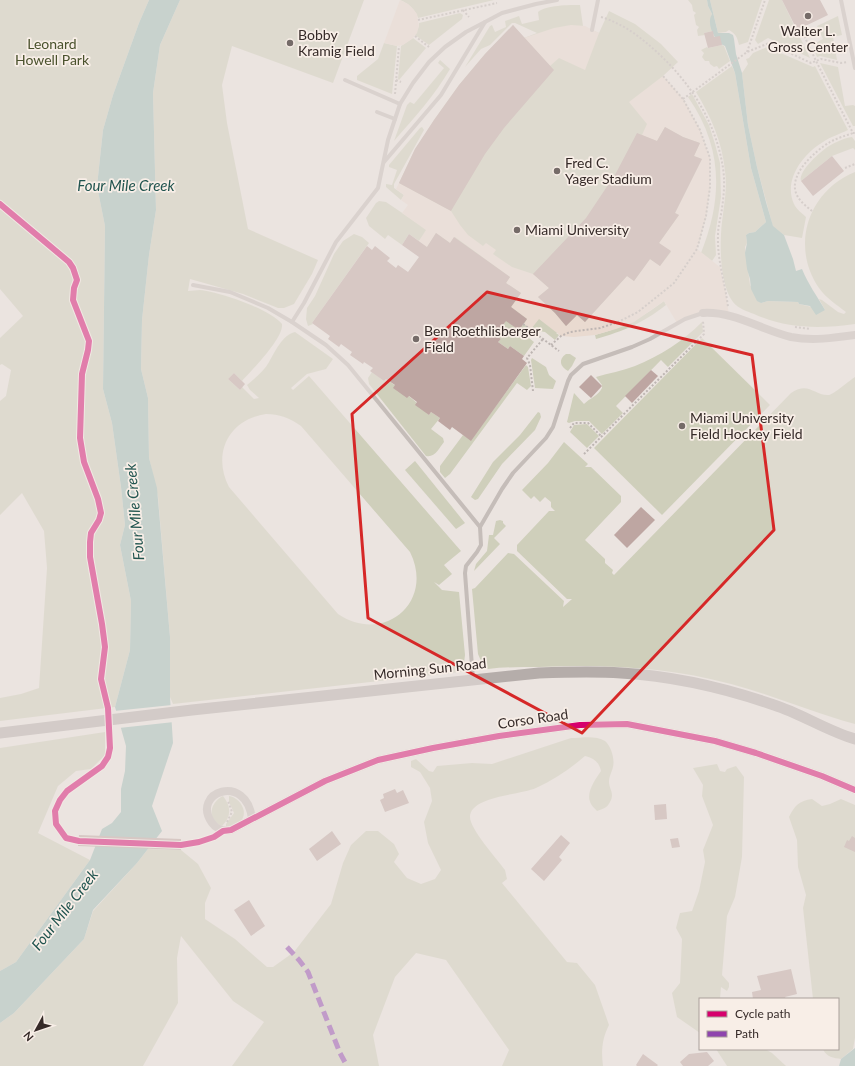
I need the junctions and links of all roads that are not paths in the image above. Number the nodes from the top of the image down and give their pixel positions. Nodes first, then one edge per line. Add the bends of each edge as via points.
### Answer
1 (557, 0) edge
2 (598, 0) edge
3 (840, 0) edge
4 (485, 22) junction
5 (592, 30) dead end
6 (855, 68) edge
7 (345, 80) dead end
8 (400, 104) junction
9 (377, 112) dead end
10 (395, 119) junction
11 (384, 163) junction
12 (192, 285) dead end
13 (703, 313) joint
14 (292, 322) junction
15 (855, 335) edge
16 (480, 527) junction
17 (473, 680) junction
18 (0, 733) edge
19 (855, 740) edge
20 (855, 790) edge
21 (252, 819) junction

1 - 4 lane via 502,14
2 - 5 lane
3 - 6 lane
4 - 8 lane via 466,32 429,62
4 - 11 lane via 441,94
7 - 8 lane
8 - 10 lane
9 - 10 lane
10 - 11 lane
11 - 14 lane via 378,188 336,242
12 - 14 lane via 230,292 268,308
13 - 15 street via 729,316 792,337 827,339
13 - 16 lane via 685,319 632,347 594,359 579,367 568,381 553,427 513,473
14 - 16 lane via 326,345 348,365
16 - 17 lane via 481,544 466,566 465,573
17 - 18 main road, Morning Sun Road
17 - 19 main road, Morning Sun Road via 539,673 584,672 674,678 712,686 775,705
20 - 21 street, Corso Road via 822,776 715,741 627,724 580,725 499,736 378,760 325,781
21 - 21 street, Corso Road via 251,808 245,799 238,793 228,790 218,792 211,798 207,808 208,818 214,826 223,831 231,830

